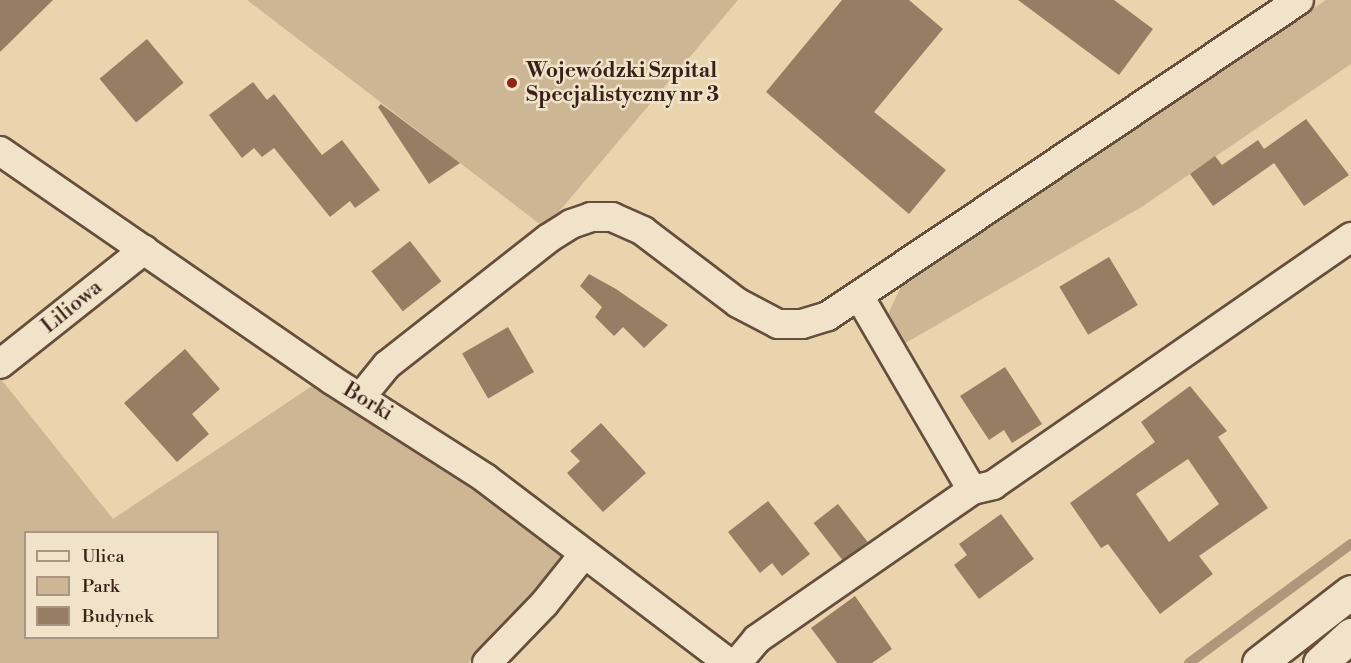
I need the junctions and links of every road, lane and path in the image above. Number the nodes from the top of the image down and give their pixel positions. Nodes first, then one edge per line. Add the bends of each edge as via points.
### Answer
1 (1299, 0) edge
2 (0, 151) edge
3 (1351, 237) edge
4 (144, 250) junction
5 (859, 296) junction
6 (0, 364) edge
7 (361, 397) junction
8 (972, 490) junction
9 (584, 554) junction
10 (1351, 592) edge
11 (1351, 635) edge
12 (487, 663) edge
13 (729, 663) edge
14 (737, 663) edge
15 (1259, 663) edge
16 (1320, 663) edge

1 - 5 street
2 - 4 street, Borki
3 - 8 street via 993,485
4 - 6 street, Liliowa
4 - 7 street, Borki
5 - 7 street via 814,321 778,324 738,303 644,231 612,217 591,217 564,228 387,364
5 - 8 street
7 - 9 street, Borki via 485,478
8 - 14 street via 757,639
9 - 12 street via 544,604
9 - 13 street, Borki
10 - 15 main road
11 - 16 main road

